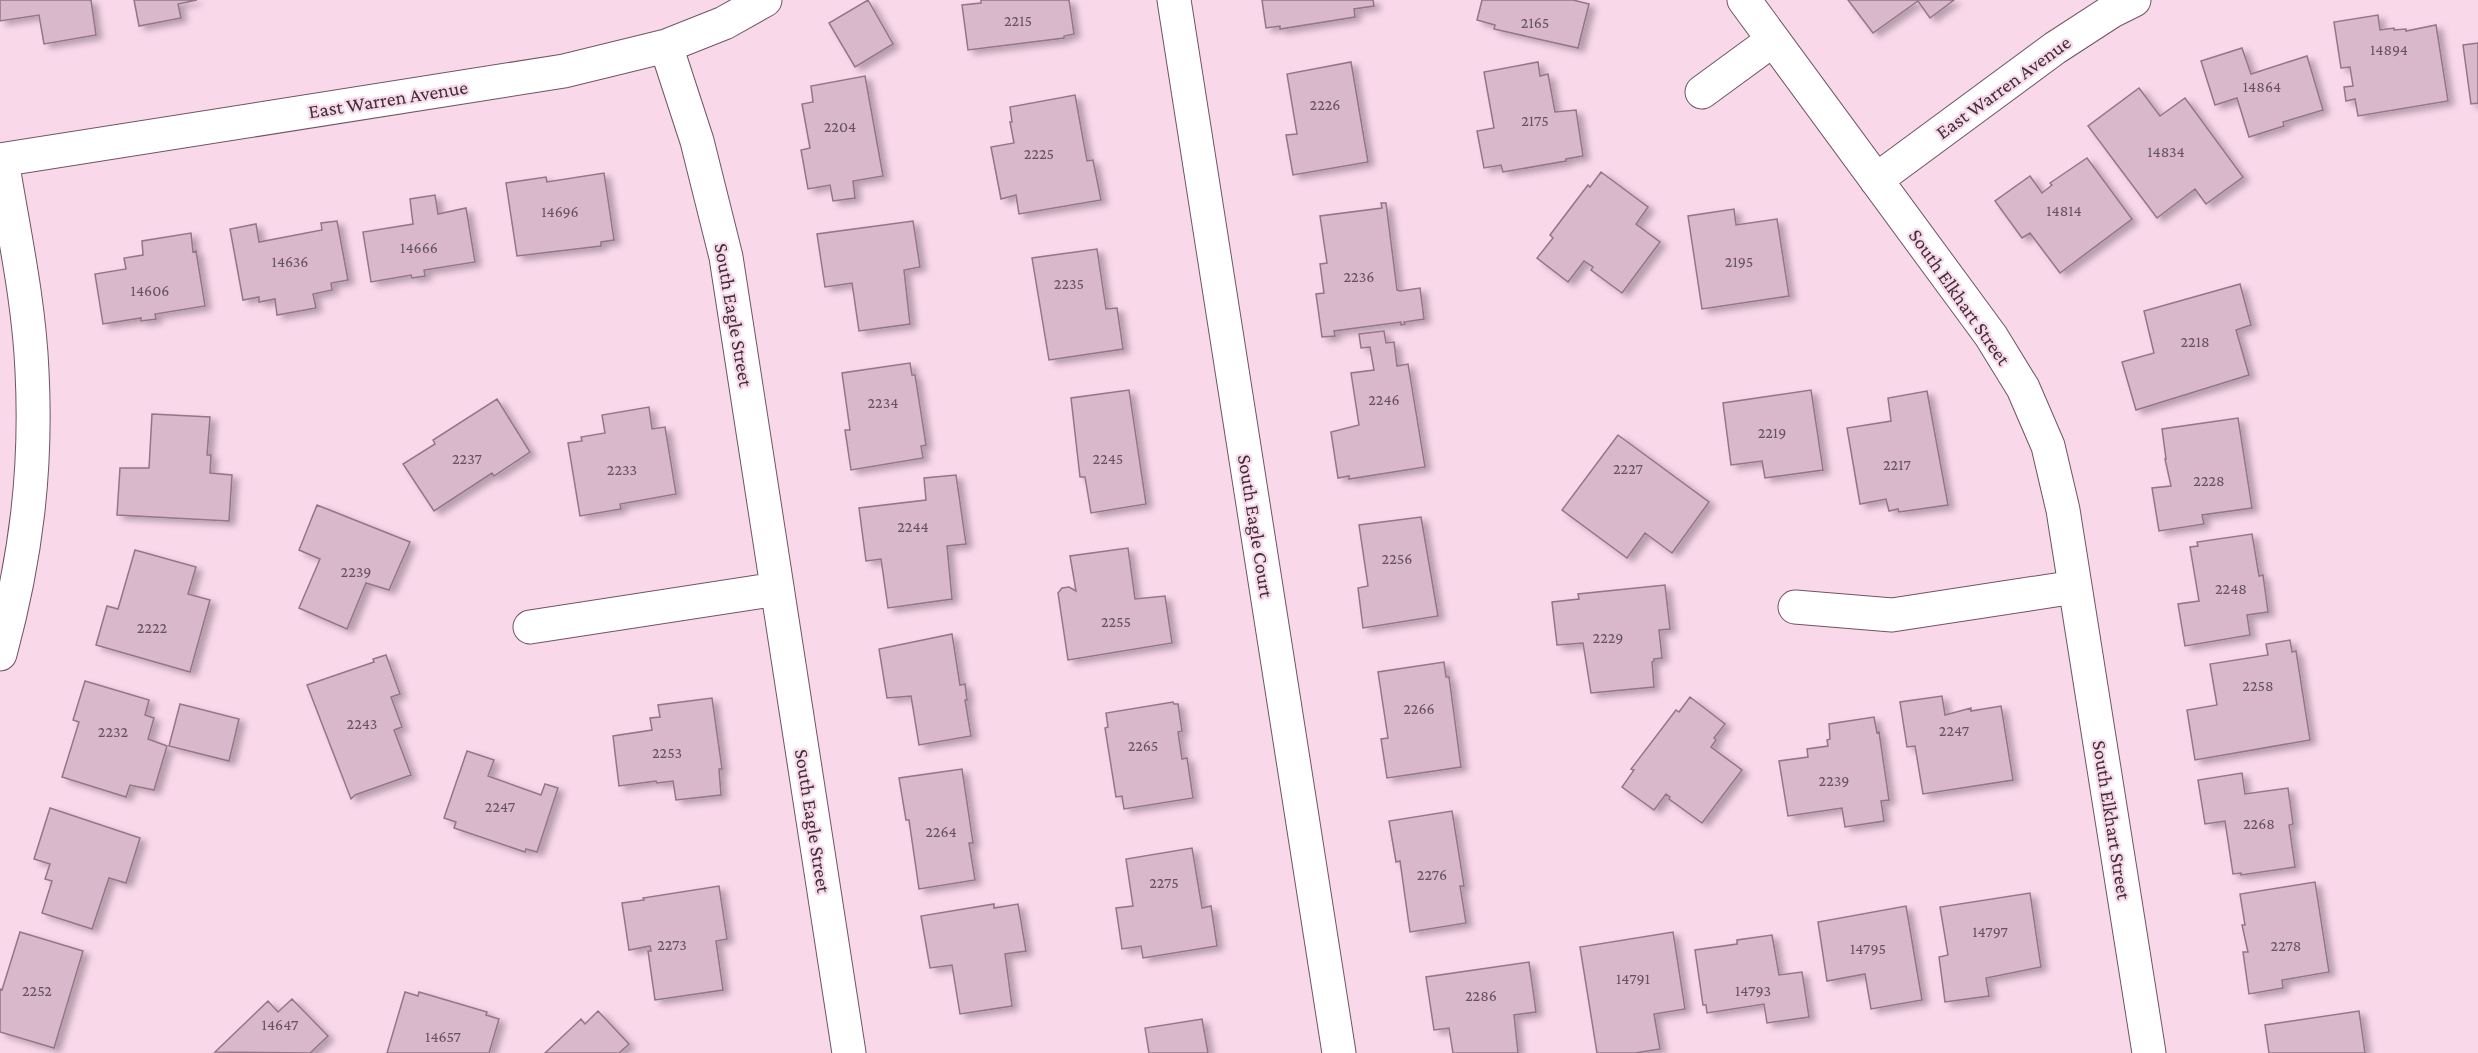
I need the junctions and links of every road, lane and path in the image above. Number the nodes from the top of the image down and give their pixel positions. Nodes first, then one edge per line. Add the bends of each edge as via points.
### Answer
1 (765, 0) edge
2 (1174, 0) edge
3 (1744, 0) edge
4 (2134, 0) edge
5 (1773, 40) junction
6 (666, 46) junction
7 (1702, 92) dead end
8 (1, 160) edge
9 (1876, 180) junction
10 (2075, 587) junction
11 (777, 589) junction
12 (1795, 607) dead end
13 (530, 627) dead end
14 (0, 654) edge
15 (849, 1053) edge
16 (1339, 1053) edge
17 (2149, 1053) edge

1 - 6 street, East Warren Avenue via 724,23
2 - 16 street, South Eagle Court
3 - 5 street, South Elkhart Street
4 - 9 street, East Warren Avenue via 2055,48
5 - 7 street
5 - 9 street, South Elkhart Street
6 - 8 street, East Warren Avenue via 564,71
6 - 11 street, South Eagle Street via 698,141 726,257
8 - 14 street via 25,304 32,369 34,451 27,532
9 - 10 street, South Elkhart Street via 1991,336 2023,388 2048,446
10 - 12 street via 1892,615
10 - 17 street, South Elkhart Street
11 - 13 street
11 - 15 street, South Eagle Street

